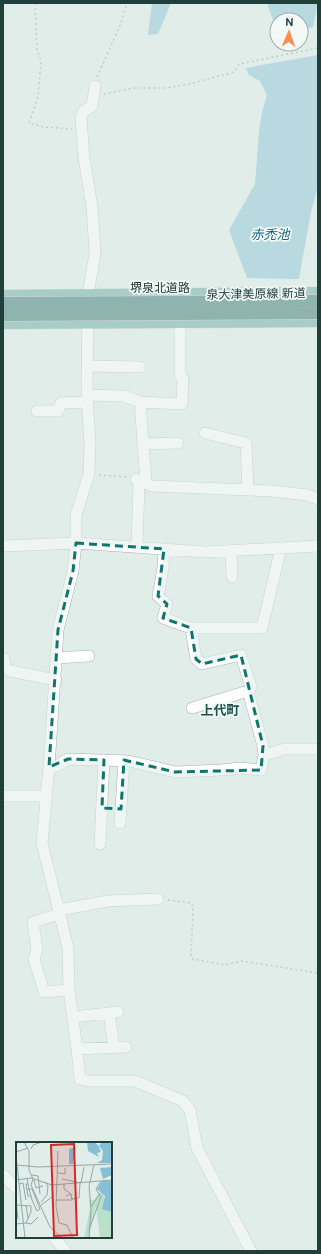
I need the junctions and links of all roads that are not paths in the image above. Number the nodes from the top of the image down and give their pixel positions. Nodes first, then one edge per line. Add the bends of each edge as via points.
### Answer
1 (94, 91) road end
2 (318, 293) edge
3 (88, 295) junction
4 (3, 296) edge
5 (318, 301) edge
6 (3, 303) edge
7 (318, 313) edge
8 (3, 315) edge
9 (318, 321) edge
10 (180, 322) junction
11 (3, 323) edge
12 (88, 323) junction
13 (88, 366) junction
14 (140, 368) dead end
15 (88, 399) junction
16 (140, 402) junction
17 (37, 410) dead end
18 (205, 433) dead end
19 (178, 443) dead end
20 (143, 444) junction
21 (140, 481) junction
22 (248, 490) junction
23 (318, 499) edge
24 (76, 543) junction
25 (3, 546) edge
26 (318, 546) edge
27 (137, 548) junction
28 (281, 548) junction
29 (164, 549) junction
30 (231, 550) junction
31 (232, 577) dead end
32 (191, 628) junction
33 (89, 656) dead end
34 (3, 658) edge
35 (56, 658) junction
36 (56, 680) junction
37 (248, 691) junction
38 (192, 708) dead end
39 (318, 749) edge
40 (264, 755) junction
41 (104, 760) junction
42 (124, 761) junction
43 (49, 767) junction
44 (3, 796) edge
45 (46, 796) junction
46 (102, 808) junction
47 (121, 809) junction
48 (120, 823) dead end
49 (100, 844) dead end
50 (158, 899) road end
51 (59, 912) junction
52 (69, 990) junction
53 (73, 1017) junction
54 (126, 1046) dead end
55 (114, 1047) junction
56 (77, 1049) junction
57 (3, 1175) edge
58 (16, 1189) edge
59 (55, 1238) edge
60 (65, 1251) edge
61 (251, 1251) edge

1 - 3 street via 92,106 84,112 82,118 95,253
2 - 3 main road, 泉大津美原線 新道
3 - 4 main road, 泉大津美原線 新道
3 - 12 street
5 - 6 highway, 堺泉北道路, bridge
7 - 8 highway, bridge
9 - 10 main road
10 - 12 main road
10 - 16 street via 182,404
11 - 12 main road
12 - 13 street
13 - 14 street
13 - 15 street
15 - 16 street via 124,396
15 - 17 street via 61,403 58,411
15 - 24 street via 89,474 76,515
16 - 20 street
18 - 22 street via 246,443
19 - 20 street
20 - 21 street
21 - 22 street via 152,486
21 - 27 street
22 - 23 street via 307,495
24 - 25 street
24 - 27 street
24 - 35 street via 73,571 58,630
26 - 28 street
27 - 29 street
28 - 30 street
28 - 32 street via 262,628
29 - 30 street via 205,552
29 - 32 street via 158,596 167,604 163,618
30 - 31 street
32 - 37 street via 196,659 202,664 241,655 251,687
33 - 35 street
34 - 36 street via 5,666 10,671
35 - 36 street
36 - 43 street
37 - 38 street
37 - 40 street
39 - 40 street via 285,749
40 - 42 street via 261,770 240,768 175,772
41 - 42 street
41 - 43 street via 68,759
41 - 46 street
42 - 47 street
43 - 45 street
44 - 45 street
45 - 51 street via 42,843
46 - 47 street
46 - 49 street
47 - 48 street
50 - 51 street via 108,901
51 - 52 street via 68,948
51 - 52 street via 33,922 37,950 34,959 44,992
52 - 53 street
53 - 55 street via 113,1013
53 - 56 street
54 - 55 street
55 - 56 street
56 - 61 street via 80,1079 135,1081 187,1105 197,1148
57 - 58 street
59 - 60 street

